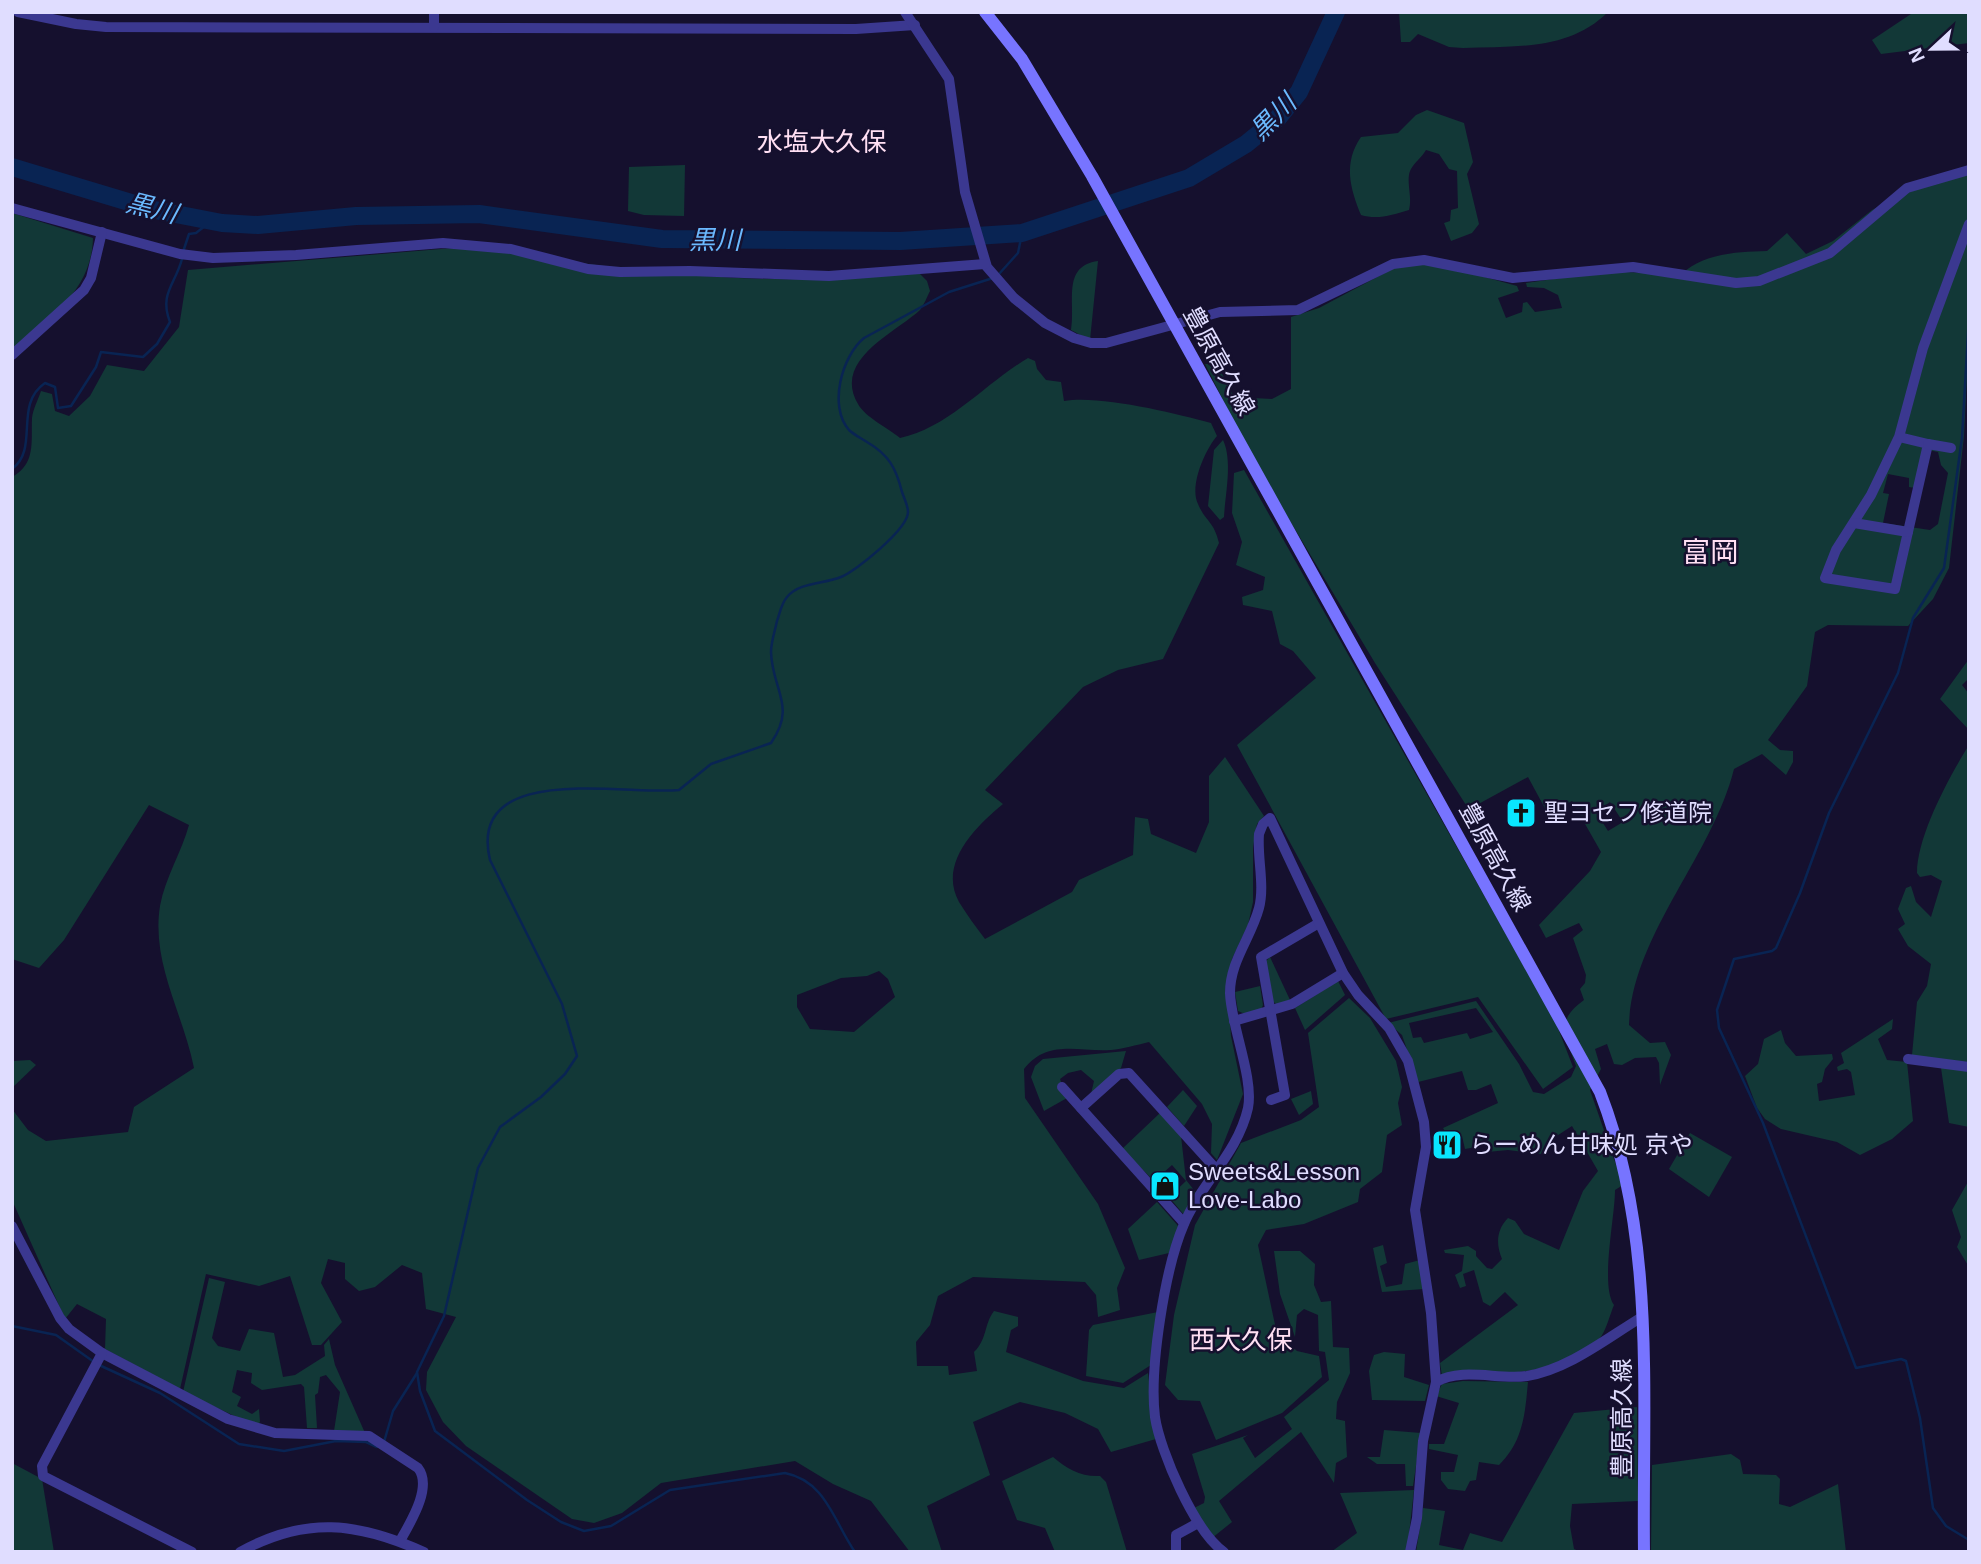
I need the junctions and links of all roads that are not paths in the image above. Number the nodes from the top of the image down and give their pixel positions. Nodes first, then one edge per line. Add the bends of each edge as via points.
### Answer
1 (18, 12) edge
2 (434, 12) edge
3 (905, 12) edge
4 (985, 12) edge
5 (915, 25) junction
6 (434, 27) junction
7 (1969, 170) edge
8 (12, 208) edge
9 (1969, 224) edge
10 (102, 232) junction
11 (985, 264) junction
12 (1174, 324) junction
13 (12, 355) edge
14 (1899, 438) junction
15 (1928, 444) junction
16 (1951, 448) dead end
17 (1854, 523) junction
18 (1908, 532) junction
19 (1319, 923) junction
20 (1343, 973) junction
21 (1270, 1013) junction
22 (1234, 1021) junction
23 (1908, 1059) dead end
24 (1969, 1067) edge
25 (1062, 1087) dead end
26 (1271, 1100) dead end
27 (1081, 1108) junction
28 (1217, 1170) junction
29 (1184, 1223) junction
30 (12, 1226) edge
31 (1642, 1317) junction
32 (102, 1353) junction
33 (1436, 1382) junction
34 (1198, 1523) junction
35 (400, 1541) junction
36 (192, 1552) edge
37 (240, 1552) edge
38 (424, 1552) edge
39 (1176, 1552) edge
40 (1224, 1552) edge
41 (1410, 1552) edge
42 (1644, 1552) edge

1 - 6 street via 88,26
2 - 6 street
3 - 5 street
4 - 12 main road, 豊原高久線 via 1022,59
5 - 6 street via 856,29
5 - 11 street via 950,79 969,210
7 - 12 street via 1907,188 1830,253 1759,281 1736,283 1633,267 1513,278 1409,260 1298,310 1237,309
8 - 10 street
9 - 14 street via 1923,348
10 - 11 street via 180,254 213,258 443,243 512,249 588,269 620,272 829,276
10 - 13 street via 91,278 83,290
11 - 12 street via 1028,312 1091,343
12 - 31 main road, 豊原高久線 via 1600,1092 1624,1163 1636,1225
14 - 15 street
14 - 17 street
15 - 16 street
15 - 18 street
17 - 18 street
17 - 18 street via 1825,578 1895,589
19 - 20 street
19 - 21 street via 1261,957
19 - 22 street via 1270,818 1259,834 1259,906 1230,990
20 - 21 street
20 - 33 street via 1399,1043 1424,1122 1426,1151 1415,1210 1431,1312
21 - 22 street
21 - 26 street via 1285,1095
22 - 28 street via 1248,1106 1234,1144
23 - 24 street
25 - 27 street
27 - 28 street via 1119,1074 1129,1073
27 - 29 street
28 - 29 street
29 - 34 street via 1162,1307 1154,1402 1161,1436
30 - 32 street via 60,1318
31 - 33 street via 1583,1354 1531,1375 1452,1376
31 - 42 main road, 豊原高久線
32 - 35 street via 198,1405 255,1429 377,1438 423,1474 416,1511
32 - 36 street via 42,1466 43,1476
33 - 41 street via 1423,1441
34 - 39 street via 1176,1535
34 - 40 street
35 - 37 street via 342,1527 315,1526 273,1535
35 - 38 street

